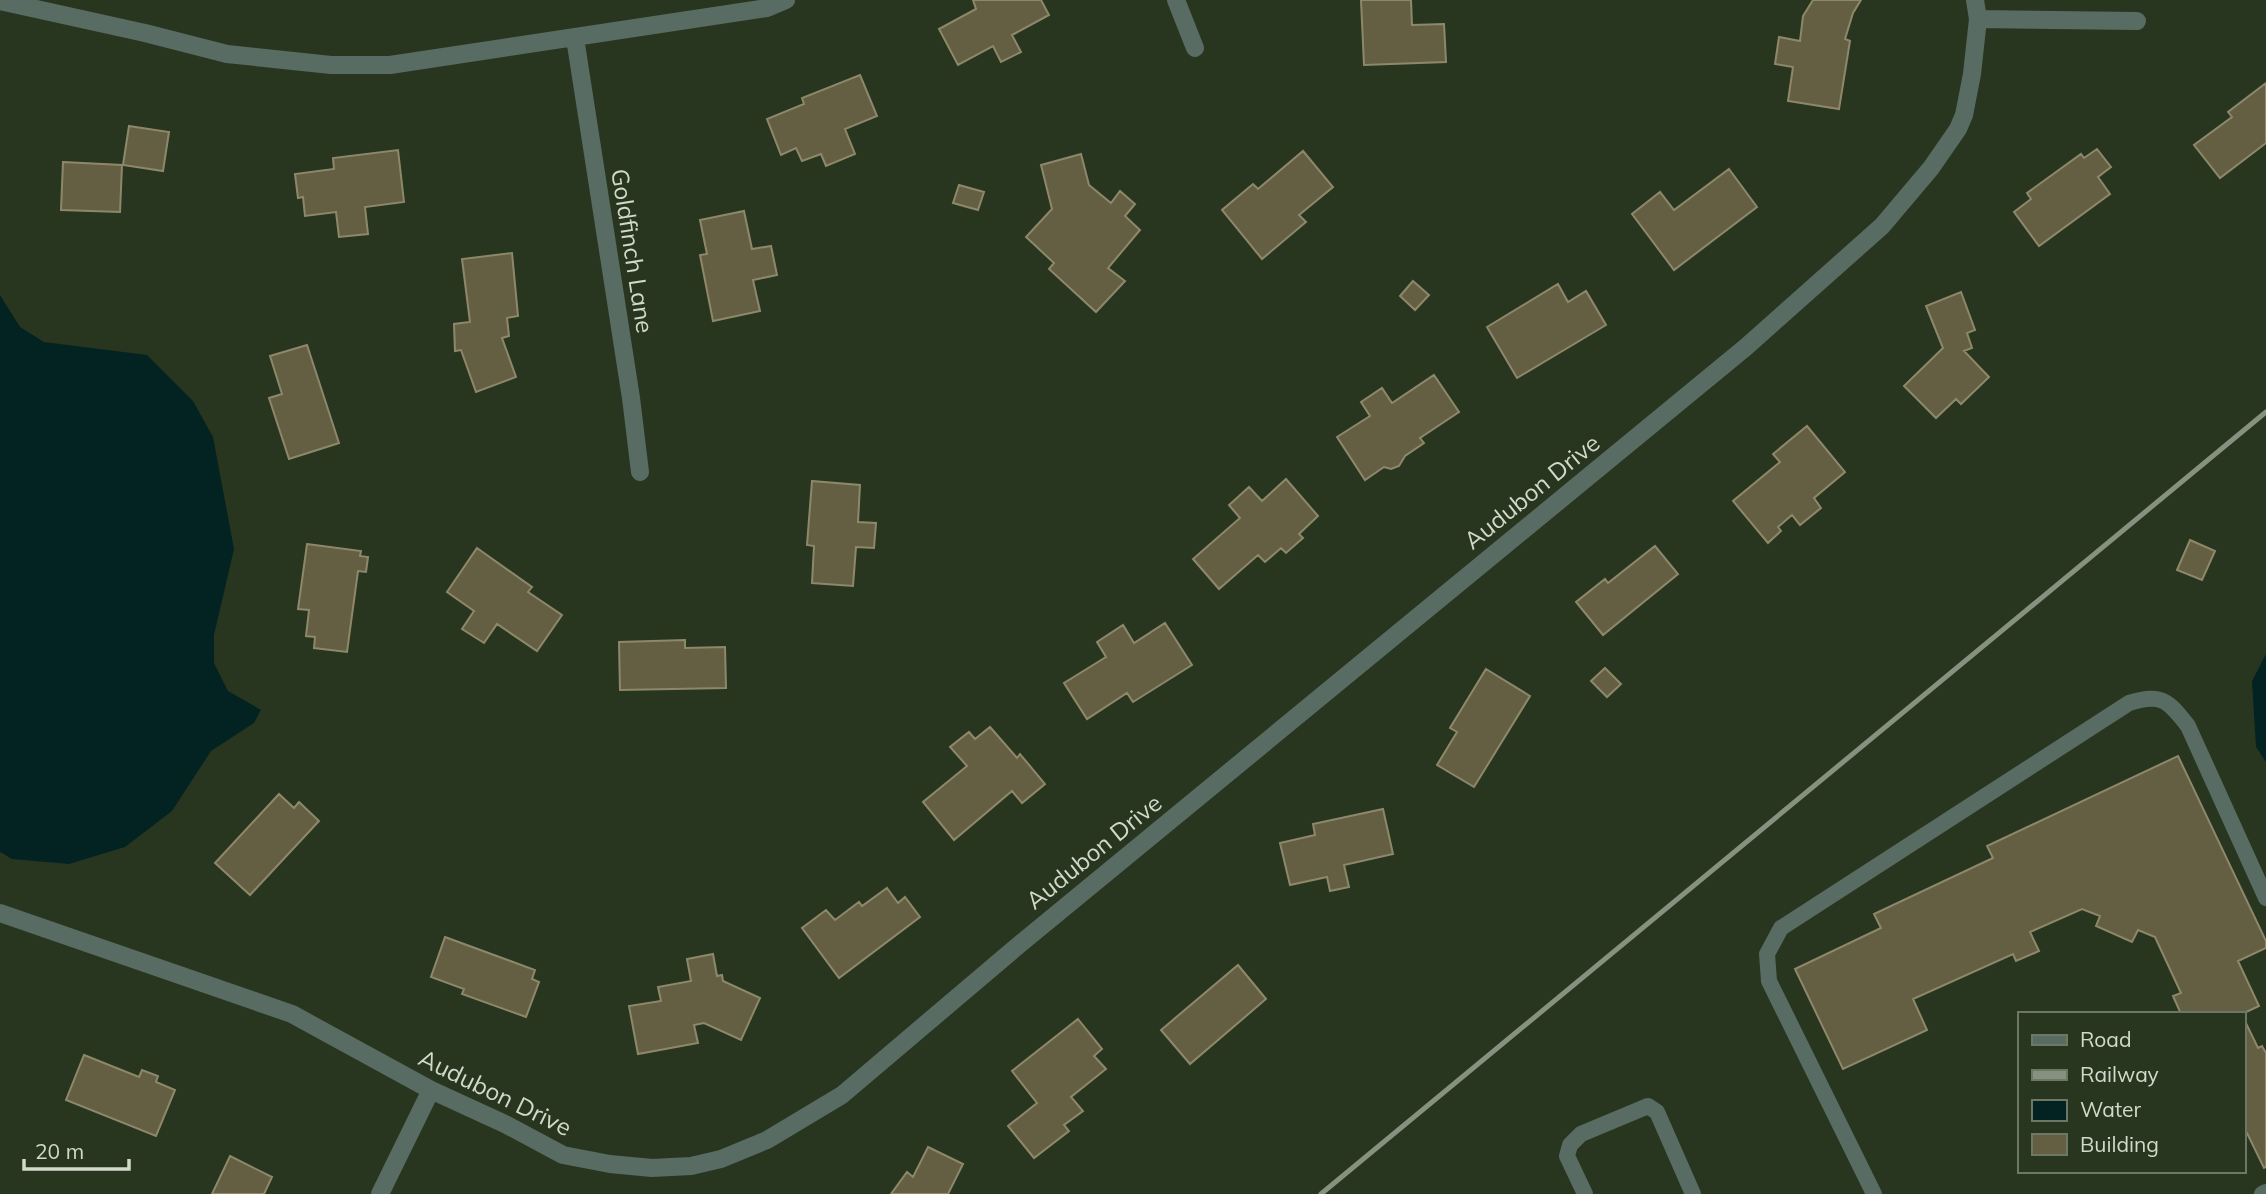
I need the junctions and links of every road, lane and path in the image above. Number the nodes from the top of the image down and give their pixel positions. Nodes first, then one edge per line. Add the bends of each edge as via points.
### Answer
1 (786, 0) edge
2 (1176, 0) edge
3 (1975, 0) edge
4 (0, 1) edge
5 (1978, 19) junction
6 (2137, 21) dead end
7 (575, 38) junction
8 (1195, 48) dead end
9 (640, 472) dead end
10 (2266, 898) edge
11 (0, 913) edge
12 (431, 1090) junction
13 (380, 1194) edge
14 (1585, 1194) edge
15 (1693, 1194) edge
16 (1874, 1194) edge

1 - 7 street via 767,8
2 - 8 street
3 - 5 street, Audubon Drive
4 - 7 street via 227,54 331,65 390,65
5 - 6 street
5 - 12 street, Audubon Drive via 1972,74 1958,129 1882,226 1746,347 842,1095 767,1140 720,1159 652,1168 563,1156
7 - 9 street, Goldfinch Lane
10 - 16 lane via 2188,726 2163,700 2149,697 2129,703 1781,928 1767,954 1769,981
11 - 12 street, Audubon Drive via 292,1014
12 - 13 street
14 - 15 lane via 1567,1156 1570,1144 1581,1134 1648,1106 1657,1112

